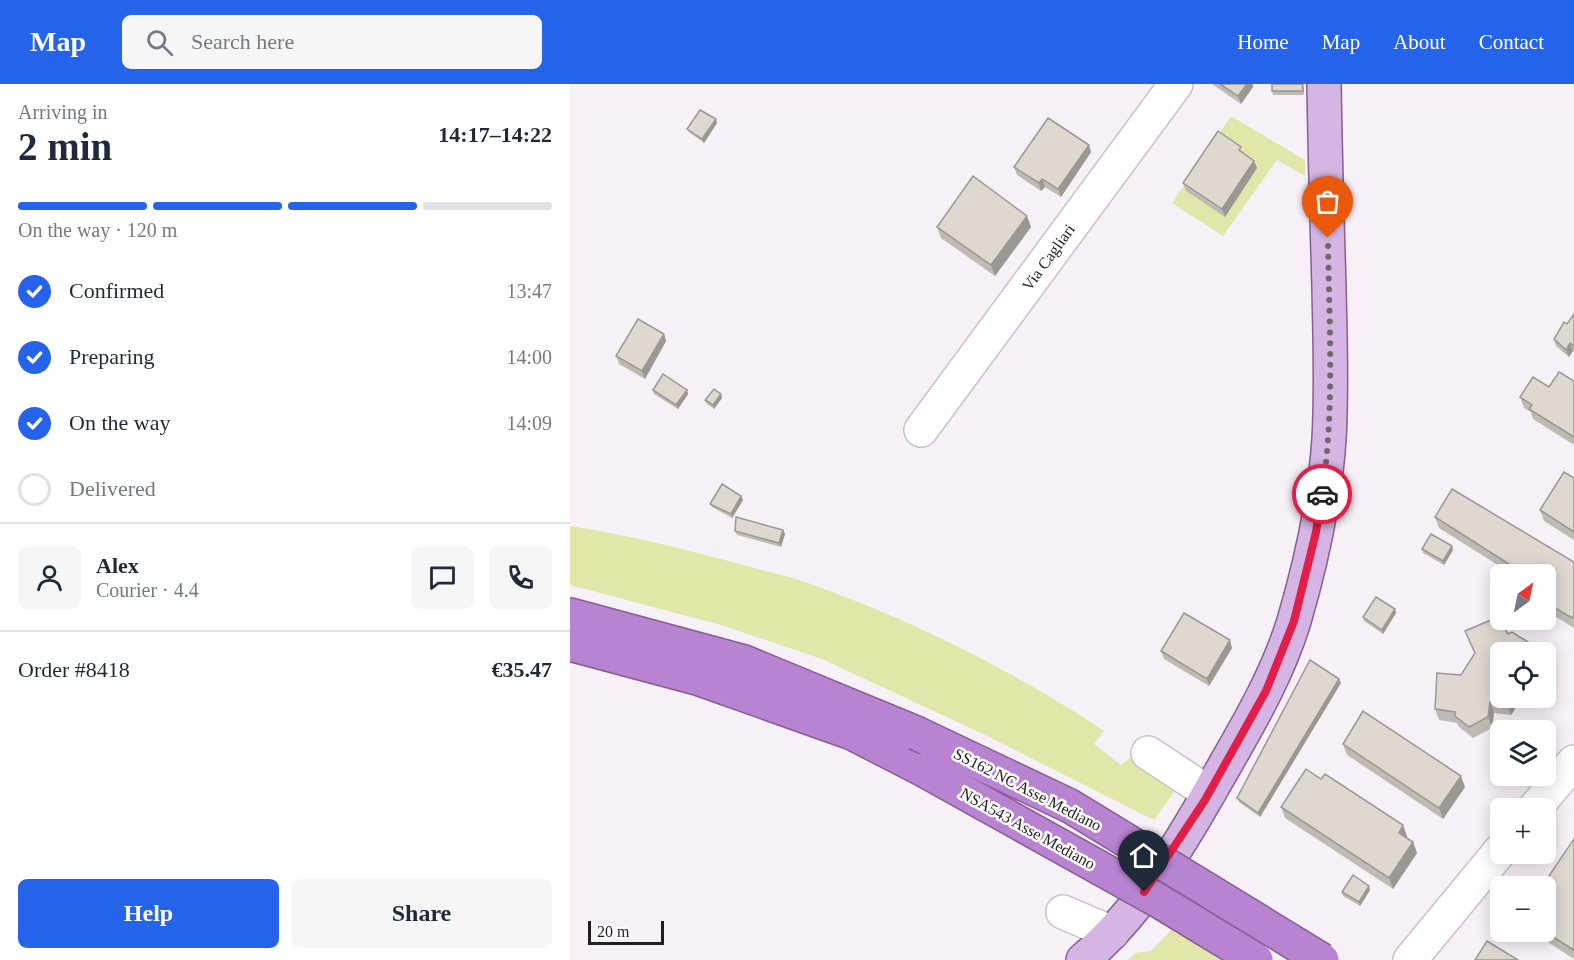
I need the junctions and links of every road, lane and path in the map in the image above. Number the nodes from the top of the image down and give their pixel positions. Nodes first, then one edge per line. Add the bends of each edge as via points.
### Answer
1 (1176, 84) edge
2 (1324, 84) edge
3 (921, 430) dead end
4 (570, 615) edge
5 (570, 644) edge
6 (1148, 753) dead end
7 (1574, 762) edge
8 (1209, 793) junction
9 (1543, 798) edge
10 (1490, 863) edge
11 (1063, 912) dead end
12 (1099, 946) edge
13 (1256, 960) edge
14 (1322, 960) edge
15 (1410, 960) edge

1 - 3 street, Via Cagliari
2 - 8 main road via 1329,440 1316,532 1280,660
4 - 14 highway, SS162 NC Asse Mediano, bridge via 744,662 916,733 1070,806
5 - 13 highway, NSA543 Asse Mediano, bridge via 696,678 852,733 1159,901
6 - 8 street
7 - 9 street
8 - 12 main road via 1158,874
10 - 15 street
11 - 12 street

